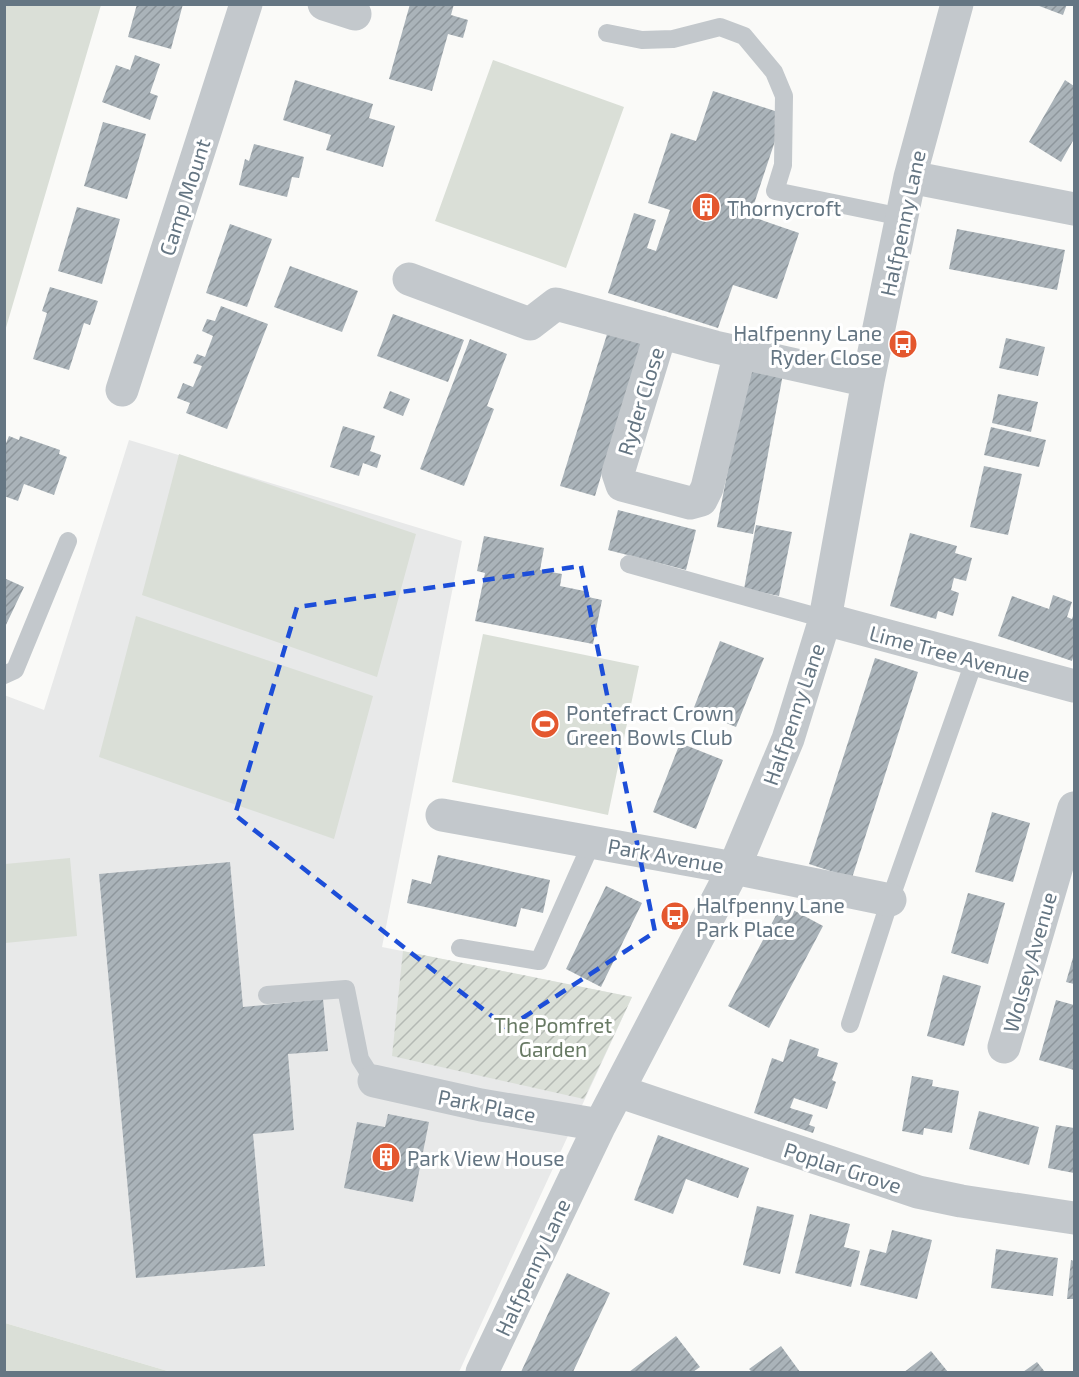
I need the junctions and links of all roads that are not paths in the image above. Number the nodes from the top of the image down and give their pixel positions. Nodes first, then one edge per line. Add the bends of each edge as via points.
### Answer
1 (246, 4) edge
2 (324, 4) edge
3 (957, 4) edge
4 (355, 14) dead end
5 (607, 33) dead end
6 (910, 177) junction
7 (1074, 209) edge
8 (902, 217) junction
9 (409, 279) dead end
10 (661, 332) junction
11 (740, 352) junction
12 (868, 381) junction
13 (122, 390) dead end
14 (68, 541) dead end
15 (629, 564) dead end
16 (825, 619) junction
17 (975, 659) junction
18 (4, 675) edge
19 (1074, 686) edge
20 (1074, 808) edge
21 (442, 815) dead end
22 (592, 842) junction
23 (734, 868) junction
24 (890, 900) junction
25 (460, 948) dead end
26 (267, 995) dead end
27 (850, 1024) dead end
28 (1004, 1047) dead end
29 (374, 1081) joint
30 (618, 1091) junction
31 (600, 1125) junction
32 (1074, 1218) edge
33 (482, 1372) edge

1 - 13 street, Camp Mount
2 - 4 street
3 - 6 street, Halfpenny Lane
5 - 8 lane via 642,40 673,39 720,27 744,36 774,72 784,96 783,165 775,191
6 - 7 street
6 - 8 street, Halfpenny Lane
8 - 12 street, Halfpenny Lane
9 - 10 street, Ryder Close via 530,324 556,304
10 - 11 street, Ryder Close
10 - 11 street, Ryder Close via 618,473 622,485 690,503 701,500 707,488
11 - 12 street, Ryder Close
12 - 16 street, Halfpenny Lane
14 - 18 lane via 15,670
15 - 16 lane
16 - 17 street, Lime Tree Avenue
16 - 23 street, Halfpenny Lane via 788,739
17 - 19 street, Lime Tree Avenue
17 - 24 lane
20 - 28 street, Wolsey Avenue
21 - 22 street, Park Avenue
22 - 23 street, Park Avenue
22 - 25 lane via 539,962
23 - 24 street, Park Avenue
23 - 30 street, Halfpenny Lane
24 - 27 lane
26 - 29 lane via 346,989 360,1059
29 - 31 street, Park Place via 481,1105
30 - 31 street, Halfpenny Lane
30 - 32 street, Poplar Grove via 918,1192
31 - 33 street, Halfpenny Lane

